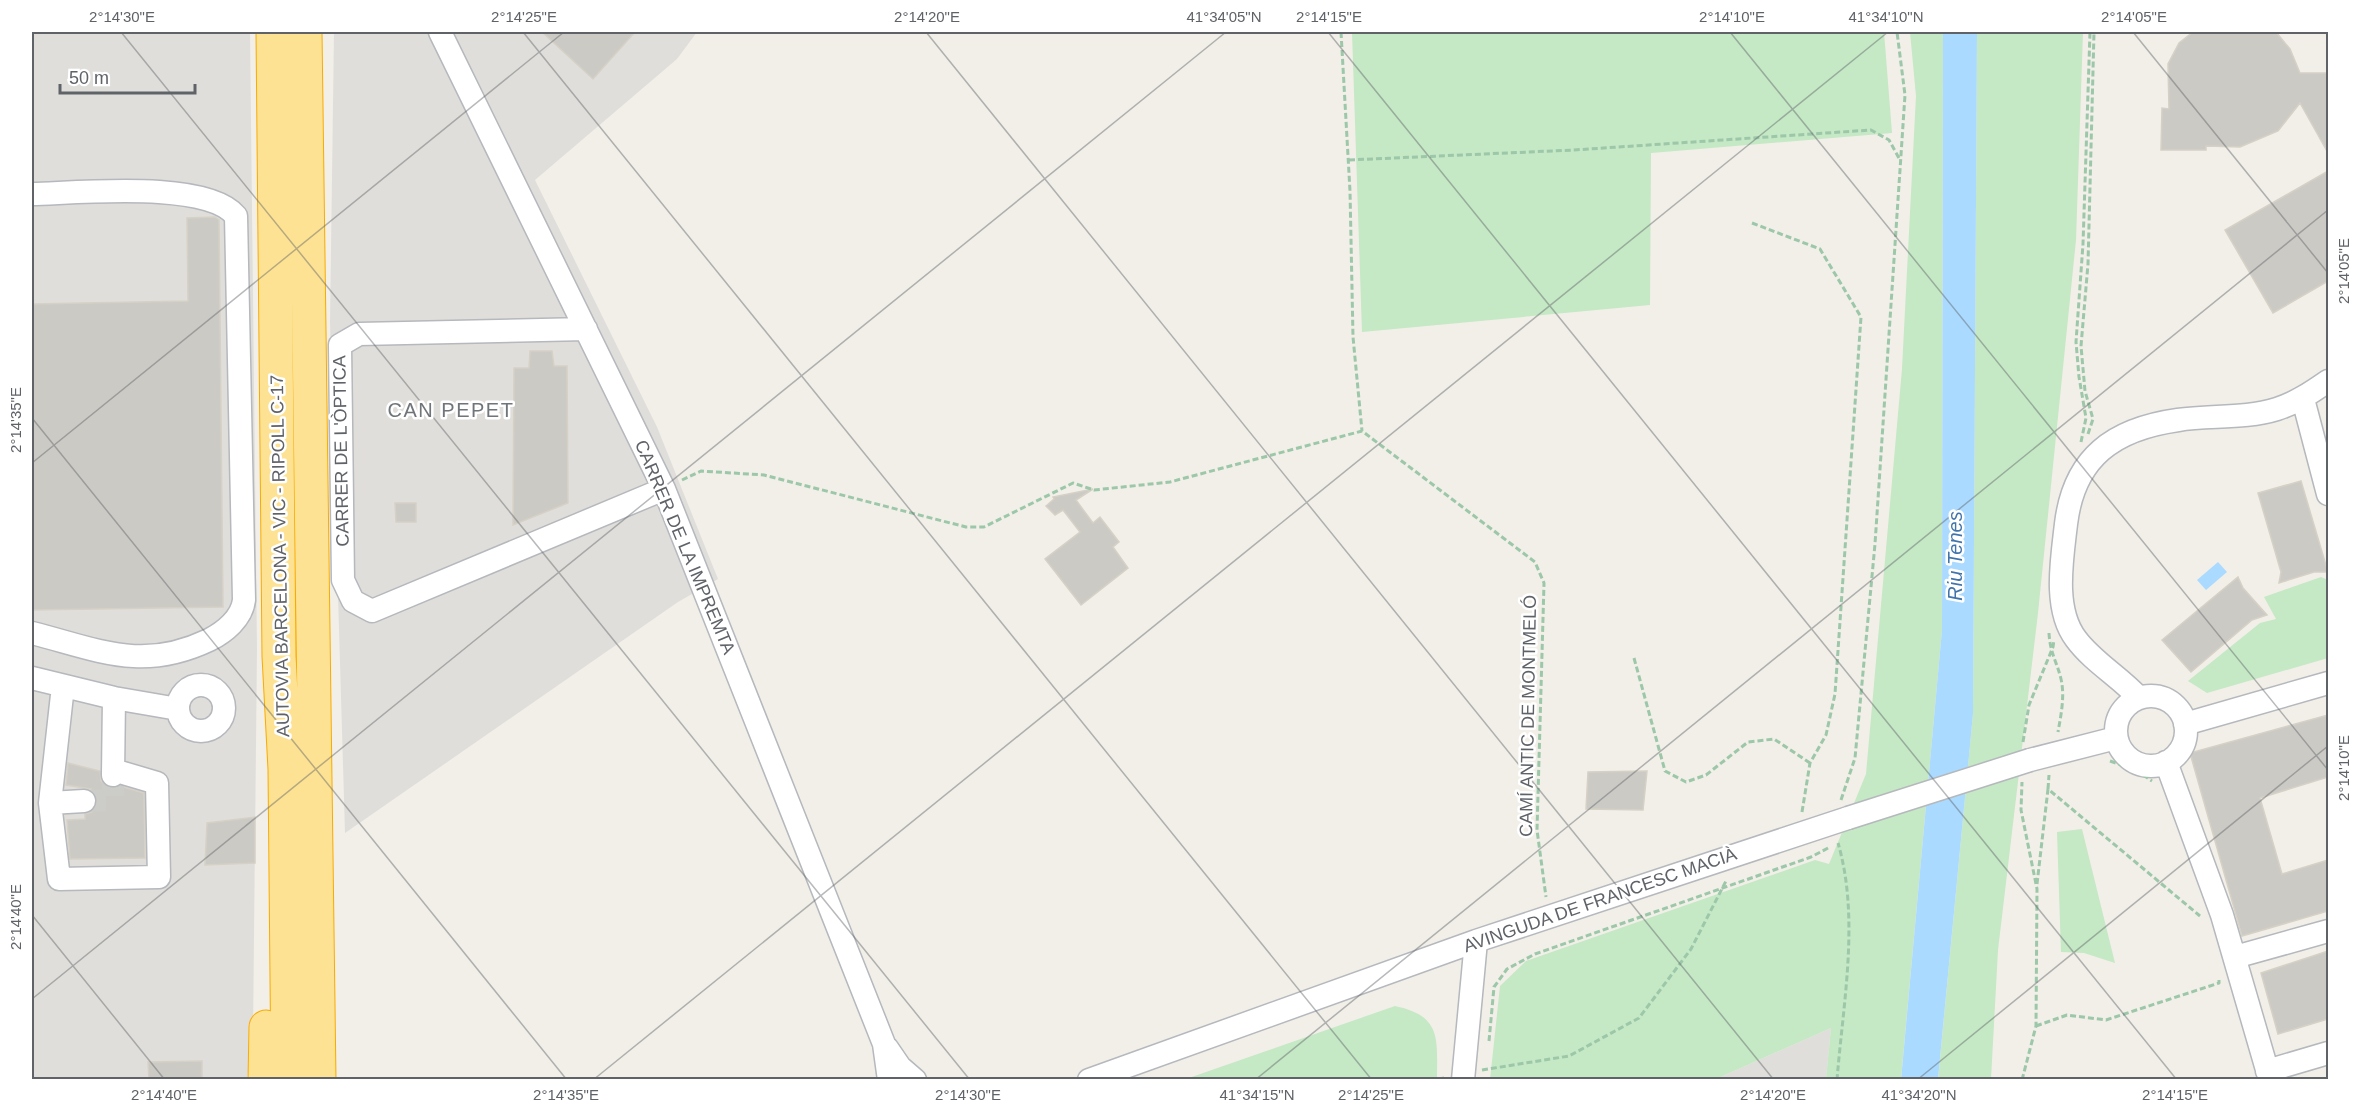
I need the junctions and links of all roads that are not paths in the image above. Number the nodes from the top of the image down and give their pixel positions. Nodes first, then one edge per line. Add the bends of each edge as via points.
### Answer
1 (273, 32) edge
2 (305, 32) edge
3 (440, 32) edge
4 (32, 194) edge
5 (586, 329) junction
6 (2328, 381) edge
7 (2303, 399) junction
8 (664, 489) junction
9 (2328, 494) edge
10 (32, 633) edge
11 (32, 678) edge
12 (2328, 683) edge
13 (63, 686) junction
14 (114, 698) junction
15 (2139, 698) junction
16 (178, 709) dead end
17 (2185, 724) junction
18 (2116, 738) junction
19 (2166, 762) junction
20 (300, 771) junction
21 (84, 801) tunnel mouth
22 (50, 803) junction
23 (2328, 931) edge
24 (1476, 941) junction
25 (2235, 957) junction
26 (884, 1044) junction
27 (2328, 1053) edge
28 (2269, 1075) edge
29 (1463, 1078) edge
30 (265, 1080) edge
31 (288, 1080) edge
32 (319, 1080) edge
33 (336, 1080) edge
34 (889, 1080) edge
35 (915, 1080) edge
36 (1089, 1080) edge

1 - 20 highway, AUTOVIA BARCELONA - VIC - RIPOLL C-17 via 279,656
2 - 20 highway, AUTOVIA BARCELONA - VIC - RIPOLL C-17
3 - 5 street, CARRER DE LA IMPREMTA
4 - 10 street via 197,195 228,207 236,216 244,600 239,614 216,636 170,654 133,657
5 - 8 street, CARRER DE LA IMPREMTA
5 - 8 street, CARRER DE L'ÒPTICA via 359,334 340,345 343,580 353,601 372,611
6 - 7 street
7 - 9 street
7 - 15 street via 2256,414 2178,419 2136,428 2099,450 2075,485 2063,552 2066,619 2076,639
8 - 26 street, CARRER DE LA IMPREMTA
11 - 13 street
12 - 17 street
13 - 14 street
13 - 22 street
14 - 16 street
14 - 22 street via 113,772 157,783 159,877 58,879
15 - 17 street via 2167,700
15 - 18 street via 2123,710
17 - 19 street via 2182,746
18 - 19 street via 2135,762 2145,766
18 - 24 street, AVINGUDA DE FRANCESC MACIÀ, bridge via 1840,828 1798,834
19 - 25 street
20 - 30 highway via 269,841
20 - 31 highway, AUTOVIA BARCELONA - VIC - RIPOLL C-17
20 - 32 highway, AUTOVIA BARCELONA - VIC - RIPOLL C-17
20 - 33 highway via 328,921
21 - 22 street
23 - 25 street
24 - 29 street
24 - 36 street, AVINGUDA DE FRANCESC MACIÀ
25 - 28 street
26 - 34 street
26 - 35 street
27 - 28 street

